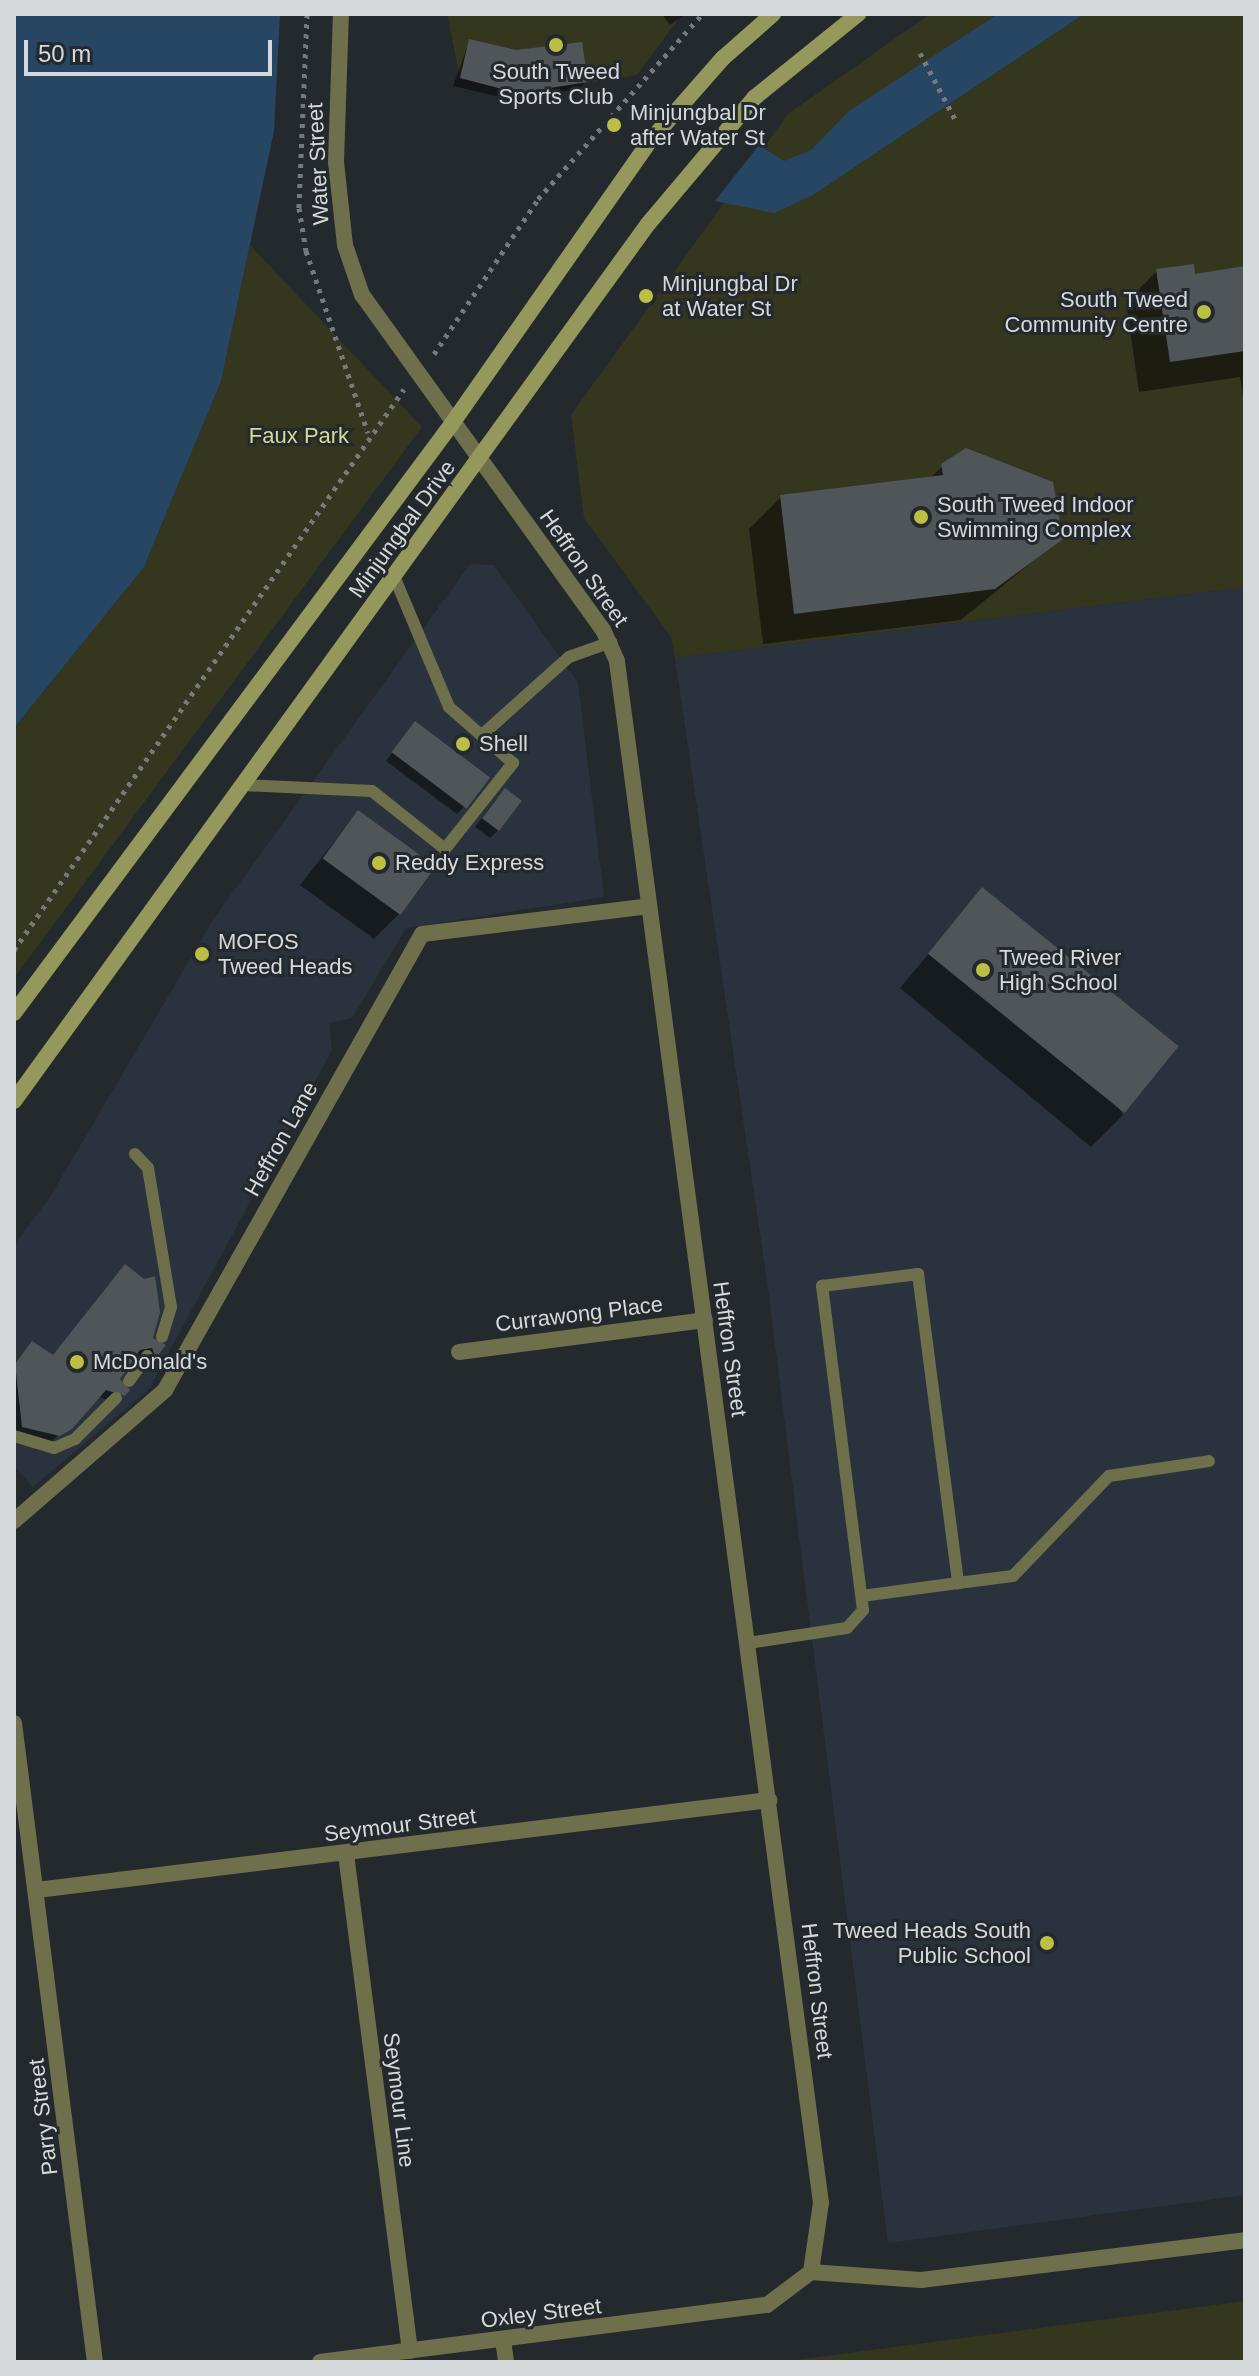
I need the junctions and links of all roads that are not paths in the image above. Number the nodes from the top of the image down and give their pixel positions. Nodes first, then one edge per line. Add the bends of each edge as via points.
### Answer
1 (341, 14) edge
2 (773, 14) edge
3 (858, 14) edge
4 (451, 425) junction
5 (479, 461) junction
6 (394, 576) junction
7 (611, 642) junction
8 (482, 735) junction
9 (242, 785) junction
10 (649, 906) junction
11 (14, 1013) edge
12 (14, 1101) edge
13 (135, 1154) dead end
14 (705, 1320) junction
15 (162, 1337) dead end
16 (459, 1352) dead end
17 (147, 1356) dead end
18 (129, 1381) dead end
19 (116, 1398) dead end
20 (14, 1436) edge
21 (1209, 1461) dead end
22 (14, 1521) edge
23 (958, 1583) junction
24 (862, 1596) junction
25 (748, 1643) junction
26 (14, 1723) edge
27 (769, 1800) junction
28 (346, 1854) junction
29 (37, 1890) junction
30 (1245, 2240) edge
31 (811, 2272) junction
32 (503, 2340) junction
33 (410, 2351) junction
34 (95, 2362) edge
35 (320, 2362) edge
36 (506, 2362) edge

1 - 4 street, Water Street via 336,162 345,245 362,295
2 - 4 main road, Minjungbal Drive via 723,58 650,141
3 - 5 main road, Minjungbal Drive via 720,134
4 - 5 street, Heffron Street
4 - 11 main road, Minjungbal Drive
5 - 6 main road, Minjungbal Drive
5 - 7 street, Heffron Street
6 - 8 lane via 449,707
6 - 9 main road, Minjungbal Drive
7 - 8 lane via 569,657
7 - 10 street, Heffron Street
8 - 9 lane via 513,763 445,849 372,791
9 - 12 main road, Minjungbal Drive
10 - 14 street, Heffron Street
10 - 22 street, Heffron Lane via 422,934 165,1390
13 - 15 lane via 148,1168 171,1307
14 - 16 street, Currawong Place
14 - 25 street, Heffron Street
17 - 18 lane
19 - 20 lane via 75,1439 54,1448
21 - 23 lane via 1109,1476 1013,1576
23 - 24 lane
23 - 24 lane via 918,1274 822,1286
24 - 25 lane via 863,1610 847,1628
25 - 27 street, Heffron Street
26 - 29 street, Parry Street
27 - 28 street, Seymour Street
27 - 31 street, Heffron Street via 821,2203
28 - 29 street, Seymour Street
28 - 33 street, Seymour Line
29 - 34 street, Parry Street
30 - 31 street via 921,2280
31 - 32 street, Oxley Street via 767,2305
32 - 33 street, Oxley Street
32 - 36 street
33 - 35 street, Oxley Street

